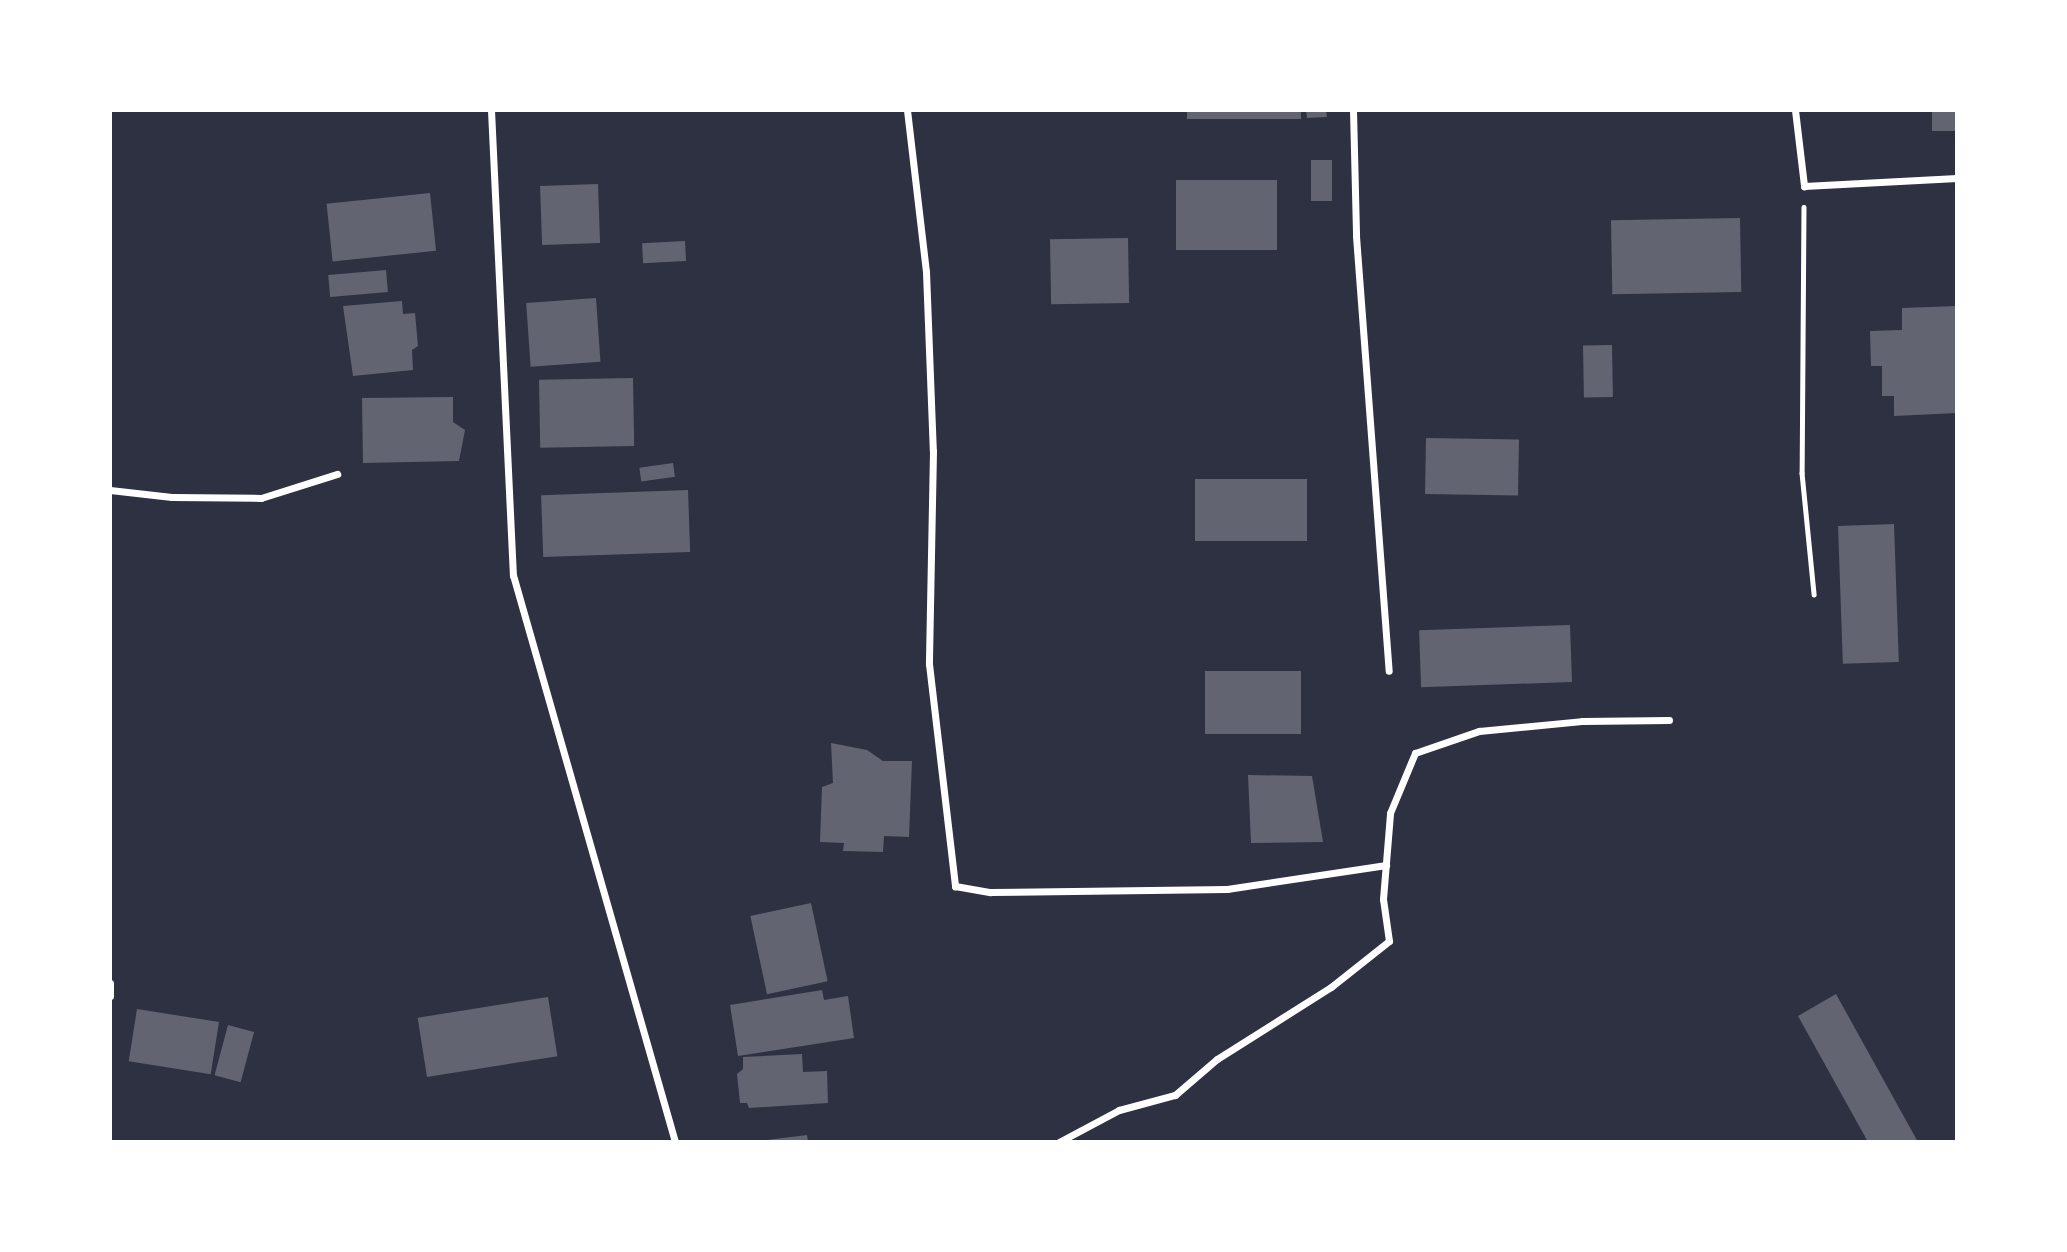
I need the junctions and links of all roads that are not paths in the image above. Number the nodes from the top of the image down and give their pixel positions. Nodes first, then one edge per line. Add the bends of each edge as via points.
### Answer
1 (491, 110) edge
2 (908, 110) edge
3 (1353, 110) edge
4 (1795, 110) edge
5 (1957, 178) edge
6 (337, 474) dead end
7 (110, 490) edge
8 (1389, 671) dead end
9 (1669, 720) dead end
10 (1386, 865) junction
11 (110, 983) edge
12 (110, 996) edge
13 (675, 1142) edge
14 (1059, 1142) edge

1 - 13 street via 513,575
2 - 10 street via 926,272 932,438 929,664 955,886 990,892 1227,889
3 - 8 street via 1356,236
4 - 5 street via 1804,186
6 - 7 street via 261,498 172,497
9 - 10 street via 1582,721 1479,731 1415,753 1390,813
10 - 14 street via 1383,899 1389,941 1331,987 1217,1059 1175,1095 1119,1110
11 - 12 street

